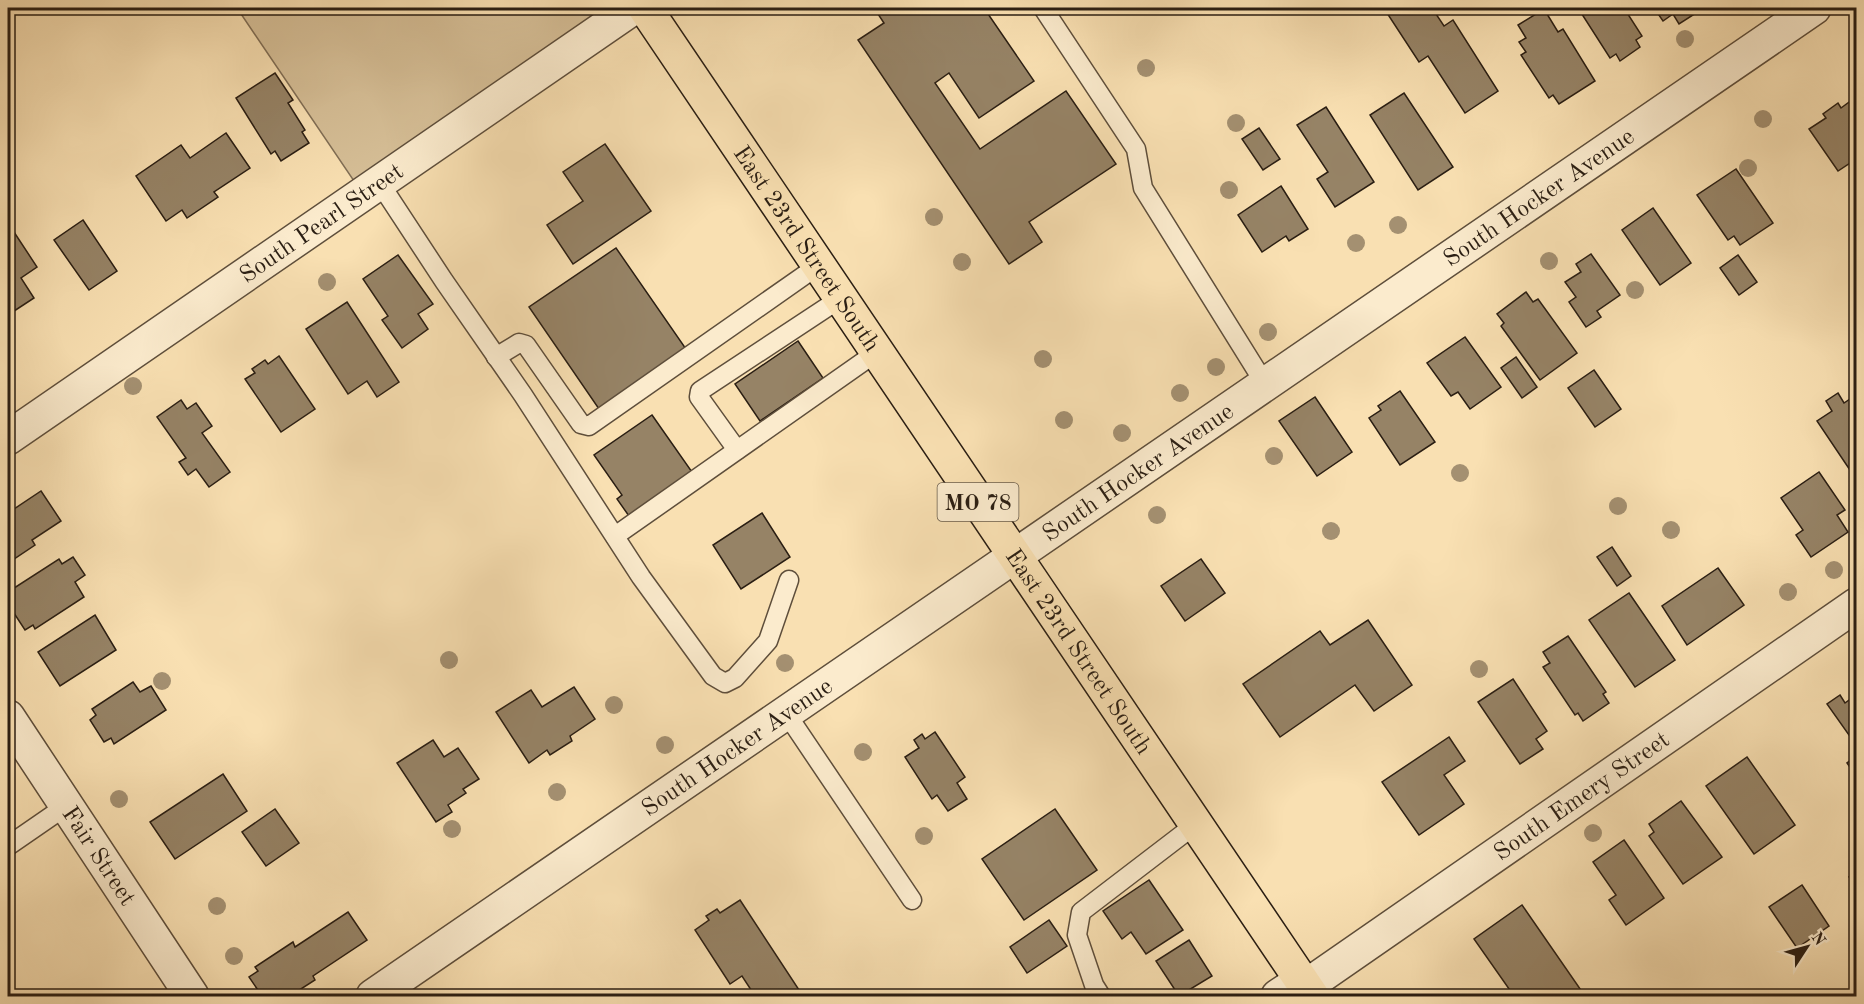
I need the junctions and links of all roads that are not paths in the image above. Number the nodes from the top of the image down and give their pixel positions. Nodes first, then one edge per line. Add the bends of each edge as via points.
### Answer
1 (633, 8) edge
2 (645, 8) edge
3 (1043, 8) edge
4 (1814, 8) edge
5 (380, 182) junction
6 (819, 265) junction
7 (841, 298) junction
8 (877, 352) junction
9 (496, 357) junction
10 (1265, 384) junction
11 (8, 438) edge
12 (737, 450) junction
13 (615, 536) junction
14 (1015, 556) junction
15 (789, 580) dead end
16 (1857, 605) edge
17 (786, 713) junction
18 (8, 717) edge
19 (66, 806) junction
20 (1196, 824) junction
21 (8, 846) edge
22 (912, 900) dead end
23 (1299, 990) edge
24 (192, 996) edge
25 (372, 996) edge
26 (1101, 996) edge

1 - 5 street, South Pearl Street
2 - 6 main road, East 23rd Street South / MO 78
3 - 10 lane via 1136,149 1143,188
4 - 10 street, South Hocker Avenue
5 - 9 lane
5 - 11 street, South Pearl Street
6 - 7 main road, East 23rd Street South / MO 78
6 - 9 lane via 589,426 581,424 526,345 519,343
7 - 8 main road, East 23rd Street South / MO 78
7 - 12 lane via 700,391 699,397
8 - 12 lane
8 - 14 main road, East 23rd Street South / MO 78
9 - 13 lane
10 - 14 street, South Hocker Avenue
12 - 13 lane
13 - 15 lane via 640,577 713,676 725,683 735,678 768,641
14 - 17 street, South Hocker Avenue
14 - 20 main road, East 23rd Street South / MO 78
16 - 23 street, South Emery Street
17 - 22 lane
17 - 25 street, South Hocker Avenue
18 - 19 street, Fair Street
19 - 21 lane
19 - 24 street, Fair Street
20 - 23 main road, East 23rd Street South / MO 78
20 - 26 lane via 1081,912 1077,935

